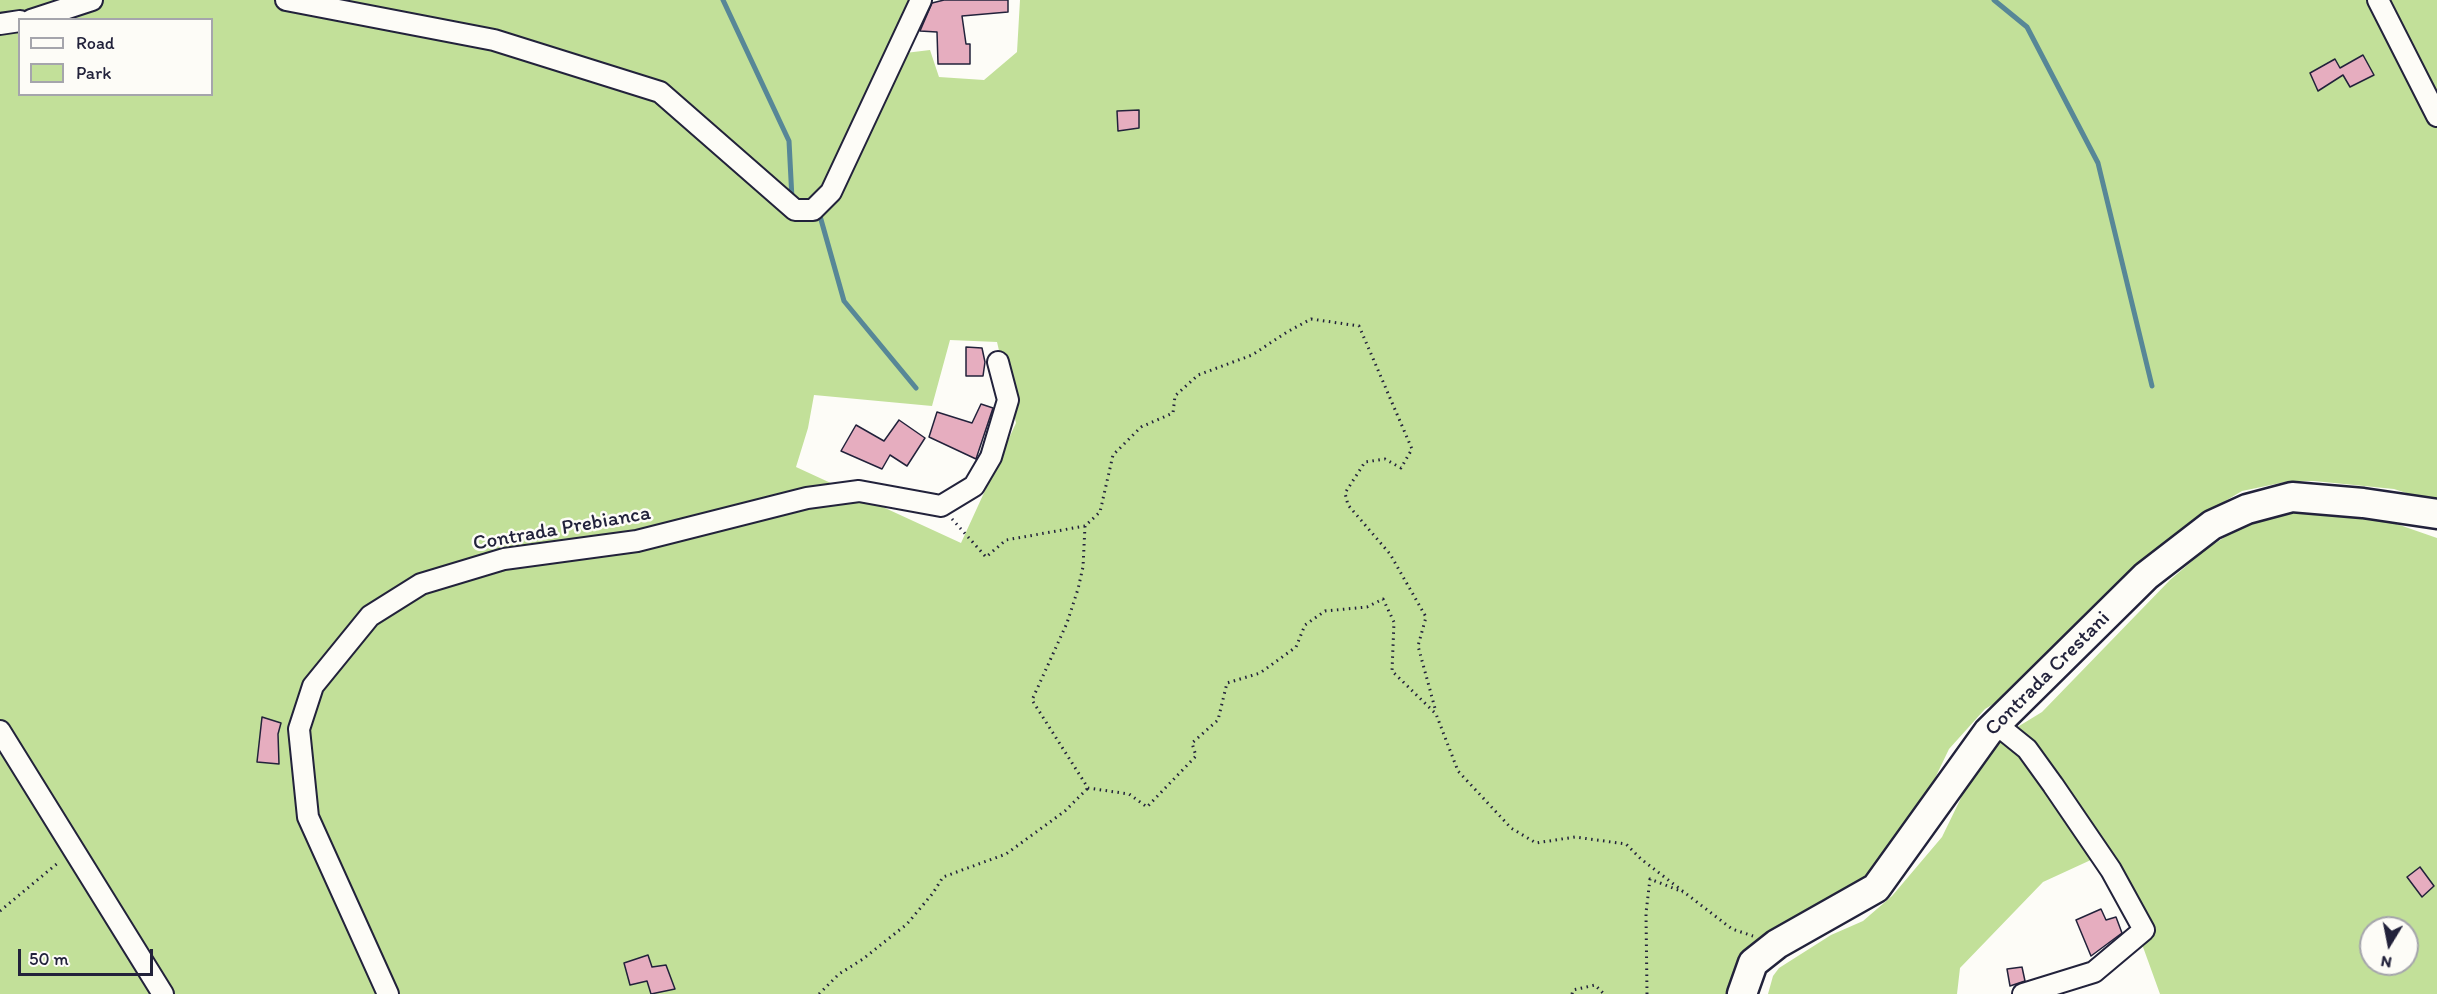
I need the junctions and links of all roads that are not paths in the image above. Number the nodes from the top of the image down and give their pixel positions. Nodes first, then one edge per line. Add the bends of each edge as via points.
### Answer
1 (92, 0) edge
2 (286, 0) edge
3 (921, 0) edge
4 (2378, 0) edge
5 (37, 18) edge
6 (18, 21) edge
7 (0, 24) edge
8 (2437, 116) edge
9 (998, 362) dead end
10 (2437, 514) edge
11 (1996, 724) junction
12 (0, 731) edge
13 (162, 994) edge
14 (388, 994) edge
15 (1742, 994) edge
16 (2024, 994) edge

1 - 5 street
2 - 3 street via 494,40 660,92 795,210 813,210 831,192
4 - 8 street
6 - 7 street
9 - 14 street, Contrada Prebianca via 1008,400 991,457 974,486 941,506 858,491 807,498 637,541 504,559 421,584 370,616 313,686 298,729 308,817
10 - 11 street, Contrada Crestani via 2292,497 2247,508 2212,525 2146,576
11 - 15 street, Contrada Crestani via 1876,888 1777,944 1753,963
11 - 16 street via 2027,749 2053,785 2111,870 2144,930 2094,972
12 - 13 street

